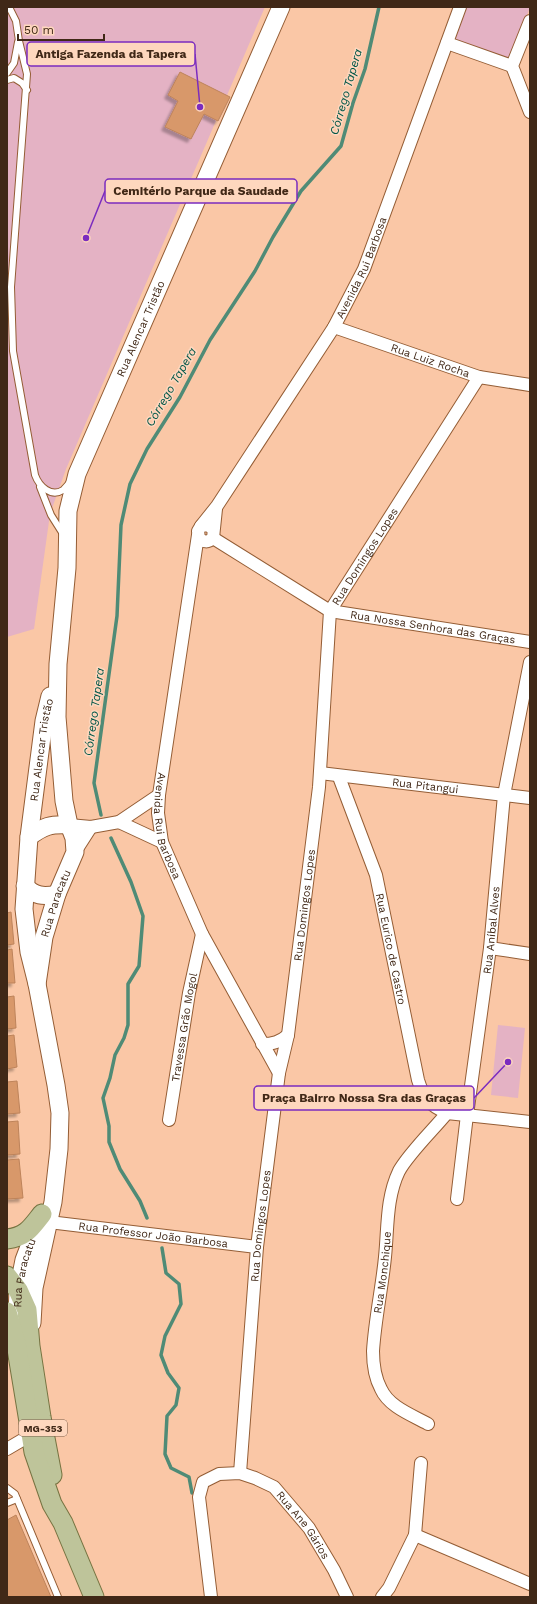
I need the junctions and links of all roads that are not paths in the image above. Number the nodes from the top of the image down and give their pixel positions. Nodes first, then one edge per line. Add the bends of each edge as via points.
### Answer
1 (9, 7) edge
2 (281, 7) edge
3 (460, 7) edge
4 (530, 21) edge
5 (19, 41) junction
6 (447, 43) junction
7 (512, 66) junction
8 (7, 73) edge
9 (7, 80) edge
10 (27, 90) junction
11 (530, 112) edge
12 (334, 327) junction
13 (479, 377) junction
14 (530, 385) edge
15 (78, 474) junction
16 (38, 482) junction
17 (206, 534) junction
18 (68, 543) junction
19 (330, 611) junction
20 (530, 642) edge
21 (530, 662) edge
22 (58, 664) junction
23 (320, 773) junction
24 (339, 776) junction
25 (159, 795) junction
26 (504, 795) junction
27 (530, 798) edge
28 (119, 822) junction
29 (69, 825) junction
30 (91, 827) junction
31 (29, 837) junction
32 (162, 842) junction
33 (75, 852) junction
34 (25, 886) junction
35 (57, 894) junction
36 (202, 934) junction
37 (490, 948) junction
38 (530, 954) edge
39 (37, 984) junction
40 (288, 1035) junction
41 (262, 1044) junction
42 (279, 1074) junction
43 (448, 1112) junction
44 (466, 1115) junction
45 (169, 1120) dead end
46 (530, 1122) edge
47 (457, 1199) dead end
48 (45, 1218) junction
49 (7, 1239) edge
50 (257, 1247) junction
51 (13, 1283) edge
52 (7, 1312) edge
53 (23, 1338) junction
54 (428, 1424) dead end
55 (30, 1431) junction
56 (7, 1449) edge
57 (421, 1463) dead end
58 (240, 1473) junction
59 (7, 1488) edge
60 (17, 1499) junction
61 (7, 1503) edge
62 (63, 1523) junction
63 (415, 1536) junction
64 (530, 1584) edge
65 (58, 1597) edge
66 (94, 1597) edge
67 (211, 1597) edge
68 (347, 1597) edge
69 (382, 1597) edge

1 - 5 lane via 16,21
2 - 15 main road, Rua Alencar Tristão / MG-353
3 - 6 street, Avenida Rui Barbosa
4 - 7 street
5 - 8 lane via 14,63
5 - 10 lane via 27,74
6 - 7 street
6 - 12 street, Avenida Rui Barbosa via 364,269
7 - 11 street
9 - 10 lane via 14,78
10 - 16 lane via 18,173 11,287 13,351
12 - 13 street, Rua Luiz Rocha
12 - 17 street, Avenida Rui Barbosa via 216,506
13 - 14 street, Rua Luiz Rocha
13 - 19 street, Rua Domingos Lopes
15 - 16 lane via 63,490 55,492 44,490
15 - 18 main road, Rua Alencar Tristão / MG-353 via 68,511
16 - 18 lane via 51,515
17 - 19 street, Rua Nossa Senhora das Graças
17 - 25 street, Avenida Rui Barbosa via 193,555
18 - 22 main road, Rua Alencar Tristão / MG-353
19 - 20 street, Rua Nossa Senhora das Graças
19 - 23 street, Rua Domingos Lopes
21 - 26 street, Rua Aníbal Alves
22 - 29 main road, Rua Alencar Tristão / MG-353 via 58,724 64,801
22 - 31 main road, Rua Alencar Tristão / MG-353 via 44,721
23 - 24 street, Rua Pitangui
23 - 40 street, Rua Domingos Lopes
24 - 26 street, Rua Pitangui
24 - 43 street, Rua Eurico de Castro via 376,875 418,1080 427,1100 435,1108
25 - 28 street
25 - 32 street, Avenida Rui Barbosa via 158,813
26 - 27 street, Rua Pitangui
26 - 37 street, Rua Aníbal Alves
28 - 30 street
28 - 32 street
29 - 30 street
29 - 31 main road via 41,828
29 - 33 main road, MG-353 via 74,838
30 - 33 street
31 - 34 main road, Rua Paracatu / MG-353
32 - 36 street, Avenida Rui Barbosa
33 - 35 main road, Rua Paracatu / MG-353
34 - 35 main road via 38,896
34 - 39 main road, Rua Paracatu / MG-353 via 24,909 29,952
35 - 39 main road, Rua Paracatu / MG-353 via 44,937
36 - 41 street, Avenida Rui Barbosa
36 - 45 street, Travessa Grão Mogol via 189,993
37 - 38 street
37 - 44 street, Rua Aníbal Alves
39 - 48 main road, Rua Paracatu / MG-353 via 60,1113 54,1187
40 - 41 street via 275,1043
40 - 42 street, Rua Domingos Lopes
41 - 42 street, Avenida Rui Barbosa
42 - 50 street, Rua Domingos Lopes
43 - 44 street, Rua Eurico de Castro
43 - 54 street, Rua Monchique via 400,1170 394,1185 388,1215 373,1351 380,1389 385,1396 394,1406
44 - 46 street, Rua Eurico de Castro
44 - 47 street, Rua Aníbal Alves
48 - 49 main road via 28,1233
48 - 50 street, Rua Professor João Barbosa
48 - 51 main road, Rua Paracatu / MG-353
48 - 53 main road, Rua Paracatu / MG-353 via 32,1319
50 - 58 street, Rua Domingos Lopes
51 - 53 main road, MG-353 via 27,1310
52 - 53 main road
53 - 55 main road, Rua Paracatu / MG-353
53 - 62 main road, Rua Paracatu / MG-353 via 30,1346 41,1417
55 - 56 street via 24,1439
55 - 62 main road, Rua Paracatu / MG-353 via 34,1452 52,1504
57 - 63 street
58 - 67 street via 219,1474 203,1482 199,1497
58 - 68 street, Rua Ane Gários via 274,1486 309,1528
59 - 60 lane via 12,1490
60 - 61 lane
60 - 65 lane
62 - 66 main road, Rua Paracatu / MG-353
63 - 64 street
63 - 69 street

